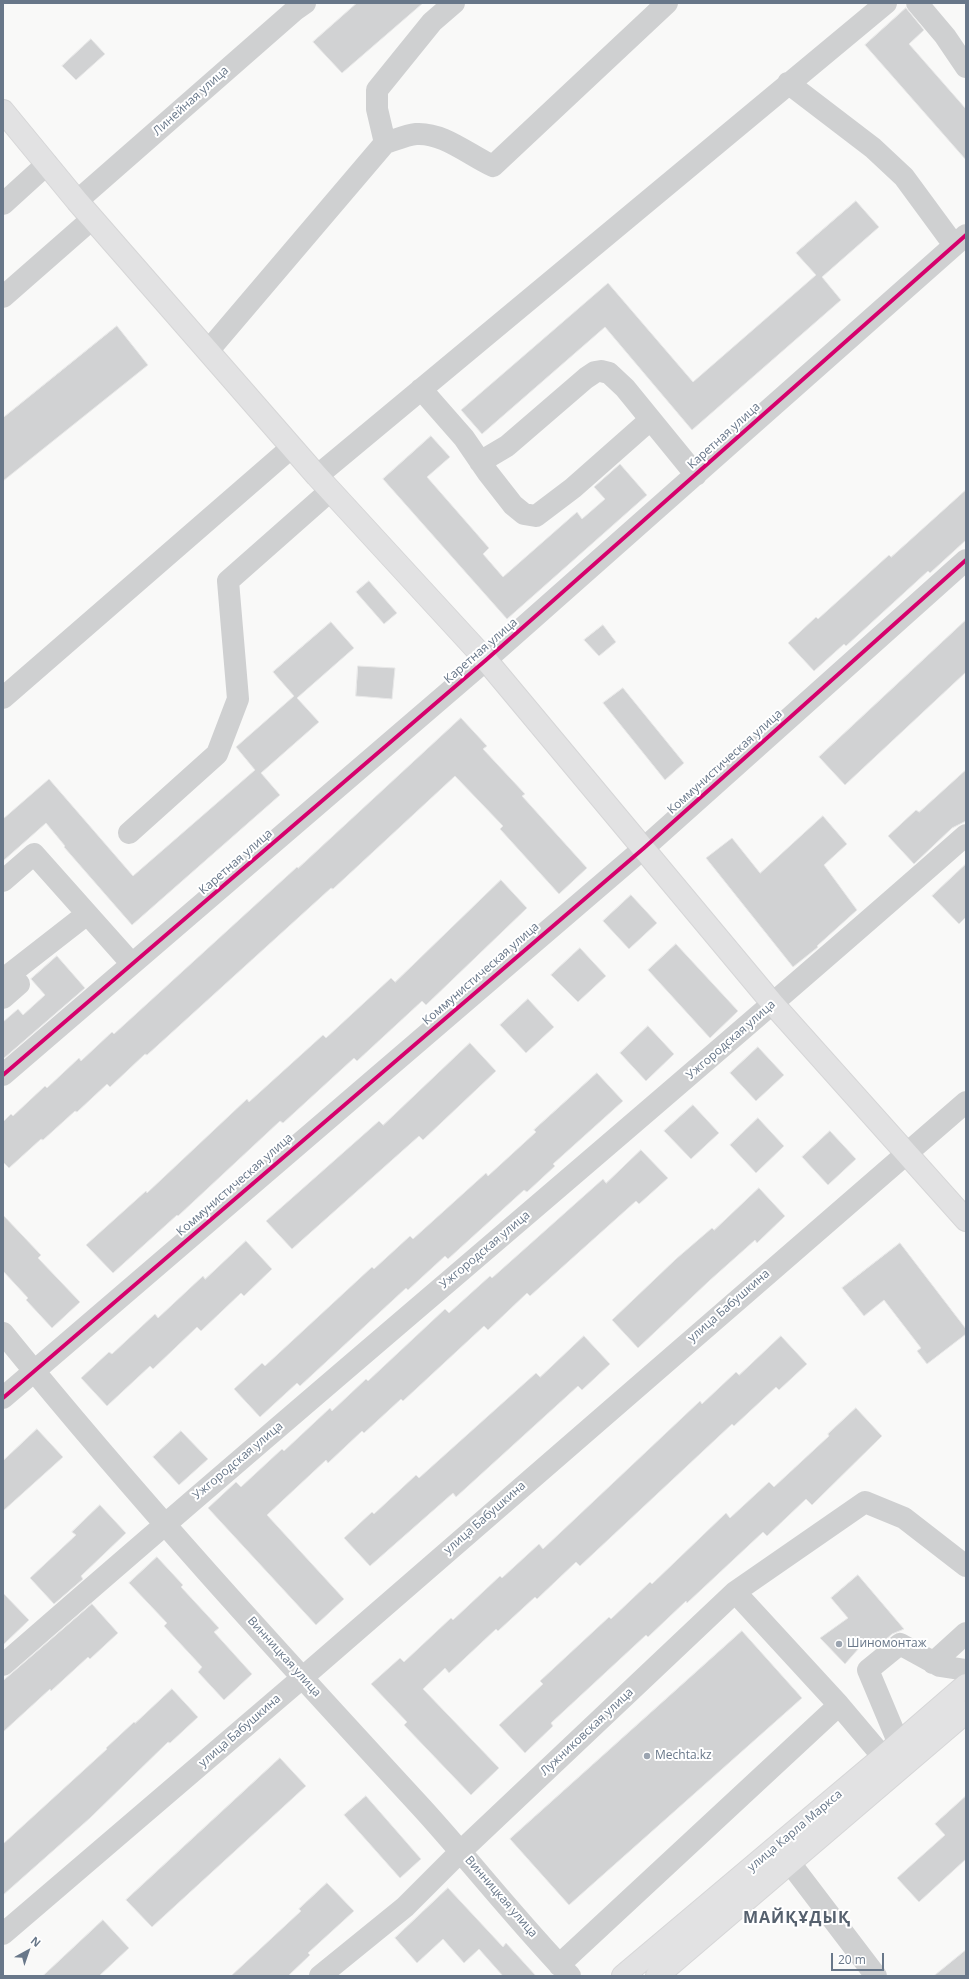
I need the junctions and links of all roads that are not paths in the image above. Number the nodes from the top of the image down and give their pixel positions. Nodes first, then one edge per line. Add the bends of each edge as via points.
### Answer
1 (305, 3) edge
2 (454, 3) edge
3 (667, 3) edge
4 (886, 3) edge
5 (917, 3) edge
6 (963, 55) edge
7 (788, 83) junction
8 (3, 111) edge
9 (385, 143) junction
10 (47, 164) junction
11 (77, 201) junction
12 (3, 204) edge
13 (92, 219) junction
14 (960, 240) edge
15 (3, 297) edge
16 (208, 351) junction
17 (420, 389) junction
18 (650, 420) junction
19 (292, 446) junction
20 (480, 462) junction
21 (696, 475) junction
22 (323, 483) junction
23 (966, 560) edge
24 (486, 660) junction
25 (3, 698) edge
26 (129, 833) dead end
27 (966, 835) edge
28 (644, 848) junction
29 (3, 881) edge
30 (87, 914) junction
31 (132, 964) junction
32 (3, 998) edge
33 (773, 1004) junction
34 (3, 1074) edge
35 (966, 1102) edge
36 (907, 1152) junction
37 (966, 1220) edge
38 (3, 1333) edge
39 (34, 1371) junction
40 (3, 1398) edge
41 (164, 1524) junction
42 (966, 1566) edge
43 (735, 1592) junction
44 (966, 1633) edge
45 (933, 1663) junction
46 (3, 1665) edge
47 (966, 1670) edge
48 (302, 1678) junction
49 (966, 1685) edge
50 (839, 1705) junction
51 (966, 1712) edge
52 (891, 1751) junction
53 (461, 1851) junction
54 (790, 1863) junction
55 (3, 1934) edge
56 (565, 1970) edge
57 (320, 1976) edge
58 (623, 1976) edge
59 (657, 1976) edge
60 (876, 1976) edge

1 - 11 street, Линейная улица
2 - 9 street via 432,22 377,90 377,109
3 - 9 street via 493,166 445,138 416,134
4 - 7 street
5 - 6 street
7 - 14 street via 878,153 904,177
7 - 17 street
8 - 10 main road
9 - 16 street
10 - 11 main road
10 - 12 street
11 - 13 main road
13 - 15 street
13 - 16 main road
14 - 21 street, Каретная улица
16 - 19 main road
17 - 20 street via 464,438
17 - 22 street
18 - 20 street via 625,388 609,373 595,372 507,446
18 - 20 street via 573,488 536,516 524,514 513,505
18 - 21 street
19 - 22 main road
19 - 25 street
21 - 24 street, Каретная улица
22 - 24 main road
22 - 26 street via 228,581 238,699 217,754
23 - 28 street, Коммунистическая улица
24 - 28 main road
24 - 31 street, Каретная улица
27 - 33 street, Ужгородская улица
28 - 33 main road
28 - 39 street, Коммунистическая улица
29 - 30 street via 34,854
30 - 31 street
30 - 32 street via 10,974 19,984
31 - 34 street, Каретная улица
33 - 36 main road
33 - 41 street, Ужгородская улица
35 - 36 street, улица Бабушкина
36 - 37 main road
36 - 48 street, улица Бабушкина
38 - 39 street, Винницкая улица
39 - 40 street, Коммунистическая улица
39 - 41 street, Винницкая улица
41 - 46 street, Ужгородская улица
41 - 48 street, Винницкая улица
42 - 43 street, Лужниковская улица via 904,1518 865,1502
43 - 50 street
43 - 53 street, Лужниковская улица
44 - 45 street
45 - 47 street
45 - 52 street via 900,1644 868,1670
48 - 53 street, Винницкая улица
48 - 55 street, улица Бабушкина
49 - 52 main road, улица Карла Маркса
50 - 52 street
50 - 56 street
51 - 54 main road, улица Карла Маркса
52 - 58 main road, улица Карла Маркса
53 - 56 street, Винницкая улица
53 - 57 street, Лужниковская улица via 405,1907
54 - 59 main road, улица Карла Маркса
54 - 60 street

